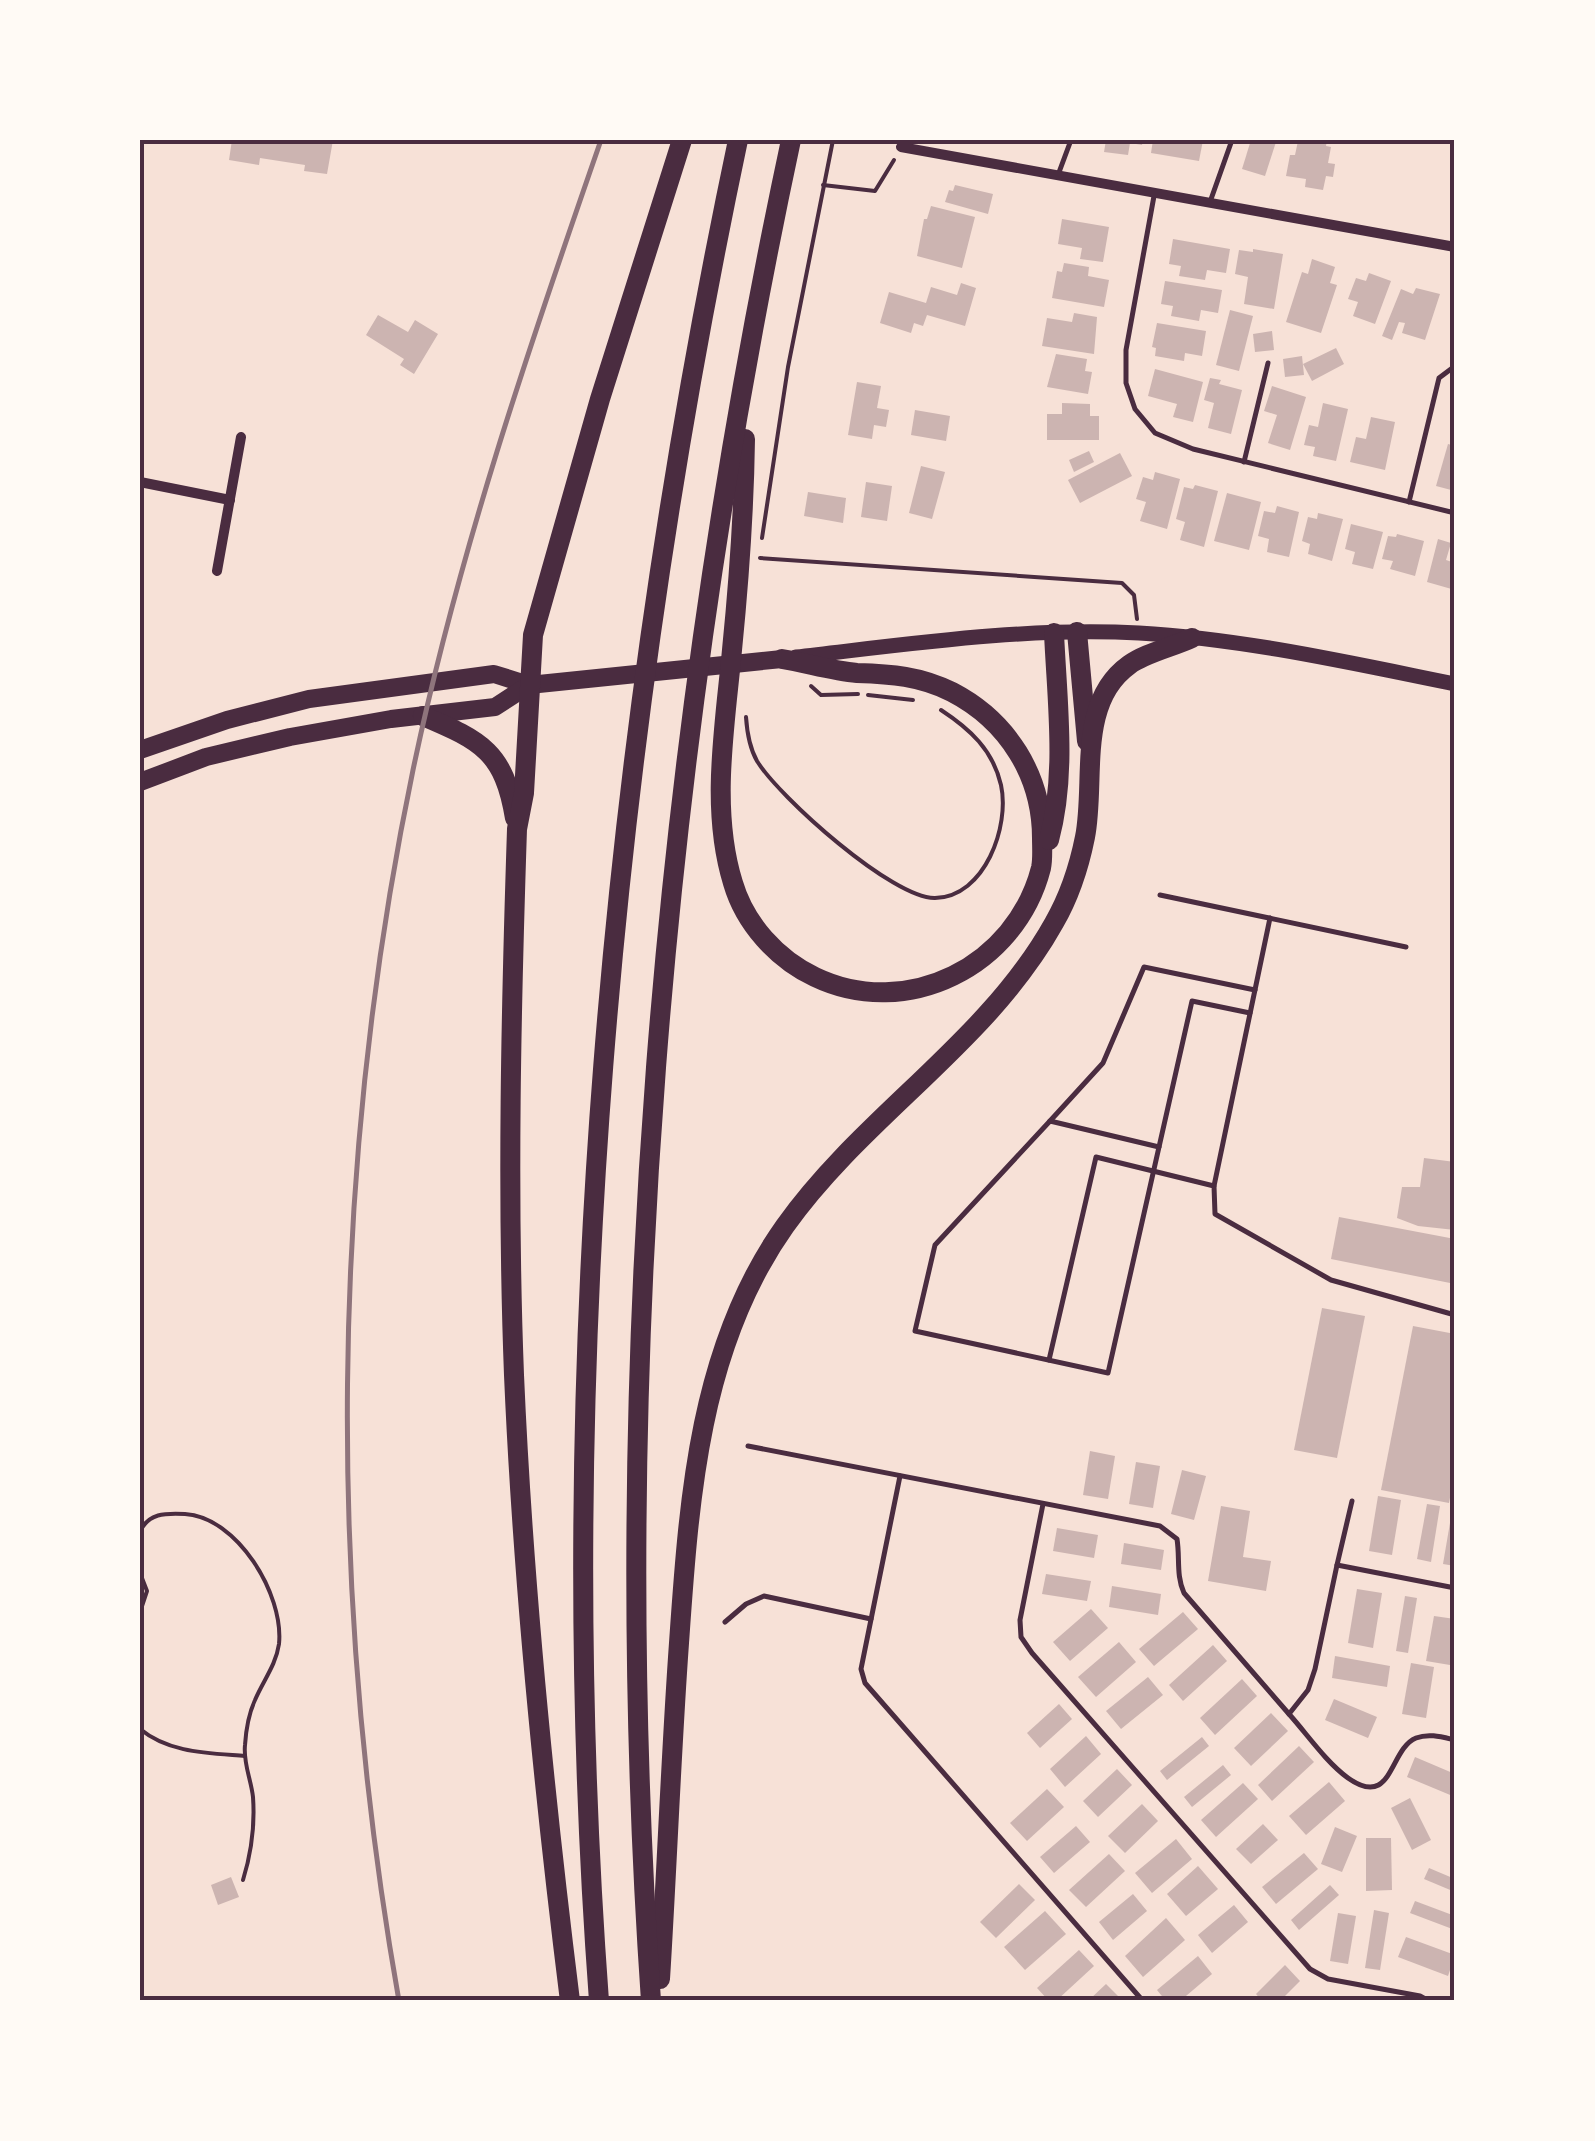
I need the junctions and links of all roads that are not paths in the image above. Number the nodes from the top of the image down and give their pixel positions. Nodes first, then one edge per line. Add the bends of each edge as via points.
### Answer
1 (682, 140) edge
2 (738, 140) edge
3 (791, 140) edge
4 (1070, 140) edge
5 (1232, 140) edge
6 (901, 147) road end
7 (1058, 175) junction
8 (1155, 192) junction
9 (1210, 202) junction
10 (1455, 247) edge
11 (1268, 363) dead end
12 (1455, 366) edge
13 (747, 368) junction
14 (241, 436) dead end
15 (1244, 462) junction
16 (140, 482) edge
17 (230, 500) junction
18 (1409, 502) junction
19 (1455, 513) edge
20 (217, 571) dead end
21 (1077, 632) junction
22 (1054, 633) junction
23 (1192, 638) junction
24 (782, 659) junction
25 (1455, 684) edge
26 (528, 686) junction
27 (423, 716) joint
28 (450, 719) junction
29 (140, 750) edge
30 (1090, 753) junction
31 (140, 782) edge
32 (517, 829) junction
33 (1042, 864) junction
34 (1160, 895) dead end
35 (1270, 918) junction
36 (1406, 946) dead end
37 (1255, 990) junction
38 (1250, 1013) junction
39 (1050, 1121) junction
40 (1159, 1147) junction
41 (1154, 1171) junction
42 (1214, 1186) junction
43 (1455, 1315) edge
44 (1049, 1360) junction
45 (748, 1446) dead end
46 (900, 1476) junction
47 (1352, 1501) dead end
48 (1043, 1504) junction
49 (1338, 1565) junction
50 (1455, 1588) edge
51 (871, 1619) junction
52 (725, 1622) dead end
53 (1288, 1714) junction
54 (1455, 1740) edge
55 (570, 2001) edge
56 (599, 2001) edge
57 (655, 2001) edge
58 (1143, 2001) edge
59 (1430, 2001) edge

1 - 26 highway via 533,635
2 - 56 highway via 658,589 605,1067 585,1594
3 - 13 highway
4 - 7 lane
5 - 9 lane
6 - 7 street
7 - 8 street
8 - 9 street
8 - 15 lane via 1126,383 1154,433
9 - 10 street
11 - 15 lane
12 - 18 lane via 1439,378
13 - 33 highway via 743,523 722,776 726,850 747,914 782,957 814,977 854,991 906,992 963,972 1006,938
13 - 57 highway via 694,709 650,1168 636,1606
14 - 17 street
15 - 18 lane
16 - 17 street
17 - 20 street
18 - 19 lane
21 - 22 main road
21 - 23 main road
21 - 30 highway
22 - 24 main road
22 - 33 highway via 1058,787
23 - 25 main road
23 - 30 highway via 1143,657 1116,677 1100,708
24 - 26 main road
24 - 33 highway via 903,675 972,704 1014,745 1030,773 1042,820
26 - 28 main road via 495,708
26 - 29 main road via 494,674 308,700
26 - 32 highway
27 - 28 highway
27 - 31 main road via 290,737
28 - 32 highway via 489,752 506,782
30 - 57 highway via 1082,850 1043,942 983,1019 818,1183 762,1262 726,1341 692,1498
32 - 55 highway via 510,1188 514,1377
34 - 35 lane
35 - 36 lane
35 - 37 lane
37 - 38 lane
37 - 39 lane via 1144,966 1102,1064
38 - 40 lane via 1192,1000
38 - 42 lane
39 - 40 lane
39 - 44 lane via 934,1245 914,1331
40 - 41 lane
41 - 42 lane
41 - 44 lane via 1108,1373
41 - 44 lane via 1096,1157
42 - 43 lane via 1215,1214 1331,1280
45 - 46 lane
46 - 48 lane
46 - 51 lane
47 - 49 lane
48 - 53 lane via 1160,1526 1177,1539 1184,1593
48 - 59 lane via 1020,1637 1310,1969 1328,1979
49 - 50 lane
49 - 53 lane via 1316,1669
51 - 52 lane via 764,1596
51 - 58 lane via 864,1683
53 - 54 lane via 1346,1777 1366,1787 1390,1776 1412,1739 1428,1734

